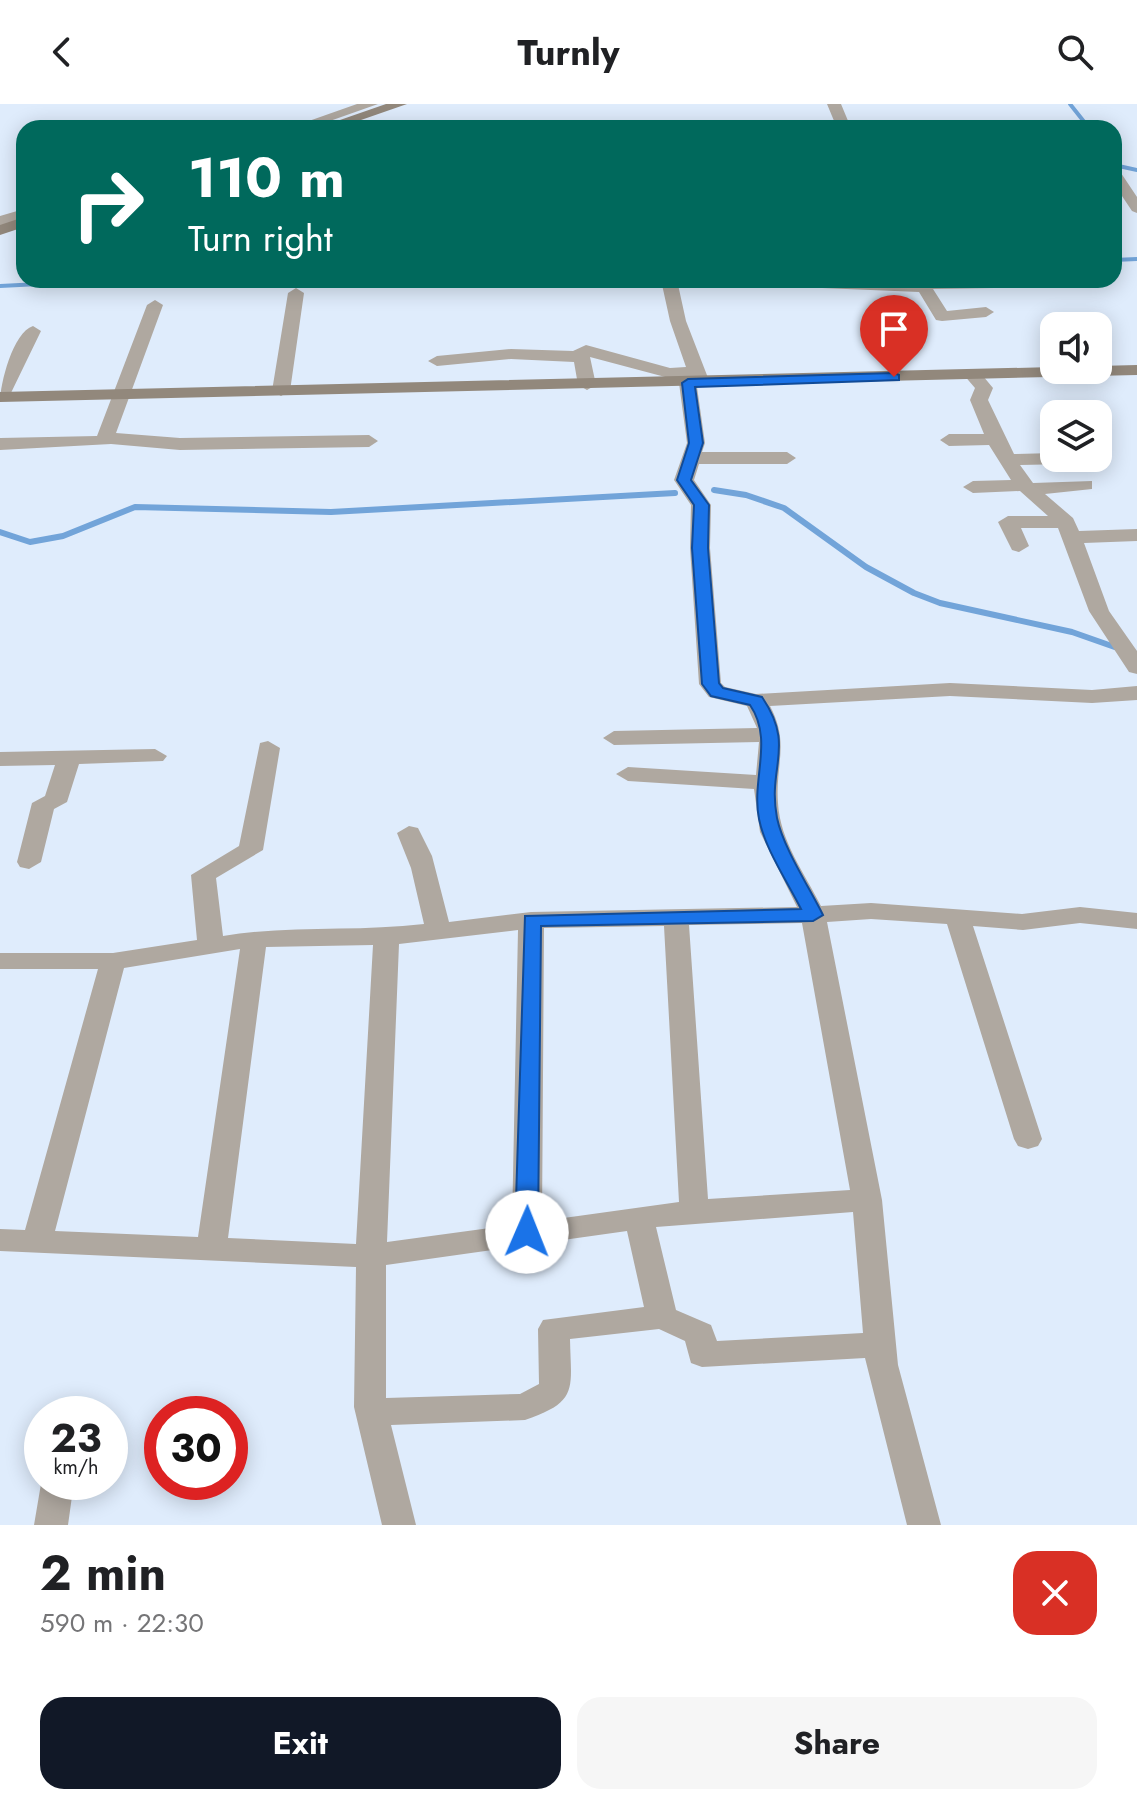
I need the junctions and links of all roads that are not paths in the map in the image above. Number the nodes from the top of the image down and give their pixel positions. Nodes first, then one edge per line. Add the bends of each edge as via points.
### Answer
1 (371, 104) edge
2 (400, 104) edge
3 (321, 120) edge
4 (349, 120) edge
5 (1122, 185) edge
6 (1137, 208) edge
7 (671, 288) edge
8 (926, 288) edge
9 (296, 293) dead end
10 (155, 305) dead end
11 (986, 312) dead end
12 (33, 331) dead end
13 (582, 357) junction
14 (437, 361) dead end
15 (1137, 370) edge
16 (972, 374) junction
17 (695, 379) junction
18 (587, 385) junction
19 (281, 391) junction
20 (120, 395) junction
21 (0, 397) edge
22 (105, 438) junction
23 (995, 439) junction
24 (949, 440) dead end
25 (369, 441) dead end
26 (0, 444) edge
27 (691, 458) junction
28 (787, 458) dead end
29 (1040, 459) edge
30 (1007, 460) junction
31 (1085, 485) dead end
32 (973, 487) dead end
33 (1026, 487) junction
34 (1068, 530) junction
35 (1137, 535) edge
36 (1019, 546) dead end
37 (1132, 655) edge
38 (1137, 693) edge
39 (756, 701) junction
40 (771, 735) junction
41 (614, 738) dead end
42 (268, 748) dead end
43 (155, 756) dead end
44 (69, 758) junction
45 (0, 759) edge
46 (628, 774) dead end
47 (766, 783) junction
48 (409, 833) dead end
49 (29, 862) dead end
50 (813, 915) junction
51 (957, 916) junction
52 (676, 918) junction
53 (531, 920) junction
54 (1137, 921) edge
55 (439, 931) junction
56 (386, 937) junction
57 (254, 939) junction
58 (211, 946) junction
59 (0, 961) edge
60 (113, 961) junction
61 (1028, 1139) dead end
62 (867, 1200) junction
63 (694, 1211) junction
64 (639, 1218) junction
65 (527, 1232) junction
66 (0, 1240) edge
67 (37, 1241) junction
68 (212, 1248) junction
69 (371, 1256) junction
70 (662, 1317) junction
71 (880, 1345) junction
72 (372, 1412) junction
73 (54, 1500) edge
74 (51, 1525) edge
75 (399, 1525) edge
76 (924, 1525) edge

1 - 3 street
2 - 4 street
5 - 6 street
7 - 17 street
8 - 11 street via 942,316
9 - 19 street
10 - 20 street
12 - 21 street
13 - 14 street via 511,354
13 - 17 street via 586,350
13 - 18 street
15 - 16 street
16 - 17 street
16 - 23 street via 984,388 979,400
17 - 18 street
17 - 27 street via 696,443
18 - 19 street
19 - 20 street
20 - 21 street
20 - 22 street
22 - 25 street via 180,444
22 - 26 street
23 - 24 street
23 - 30 street
27 - 28 street
27 - 39 street via 684,480 701,505 710,684 717,692
29 - 30 street
30 - 33 street
31 - 33 street
32 - 33 street
33 - 34 street
34 - 35 street
34 - 36 street via 1008,522
34 - 37 street via 1099,611
38 - 39 street via 864,691
39 - 40 street via 769,720
40 - 41 street
40 - 47 street
42 - 58 street via 251,850 203,875
43 - 44 street
44 - 45 street
44 - 49 street via 55,802 44,803
46 - 47 street
47 - 50 street via 769,823
48 - 55 street via 422,854
50 - 51 street via 871,911
50 - 52 street
50 - 62 street
51 - 54 street via 1023,922 1093,914
51 - 61 street
52 - 53 street
52 - 63 street
53 - 55 street
53 - 65 street
55 - 56 street
56 - 57 street
56 - 69 street
57 - 58 street
57 - 68 street
58 - 60 street
59 - 60 street
60 - 67 street
62 - 63 street
62 - 71 street
63 - 64 street
64 - 65 street
64 - 70 street
65 - 69 street
66 - 67 street
67 - 68 street
68 - 69 street
69 - 72 street
70 - 71 street via 700,1334 702,1354
70 - 72 street via 554,1329 555,1390 525,1407
71 - 76 street
72 - 75 street
73 - 74 street

